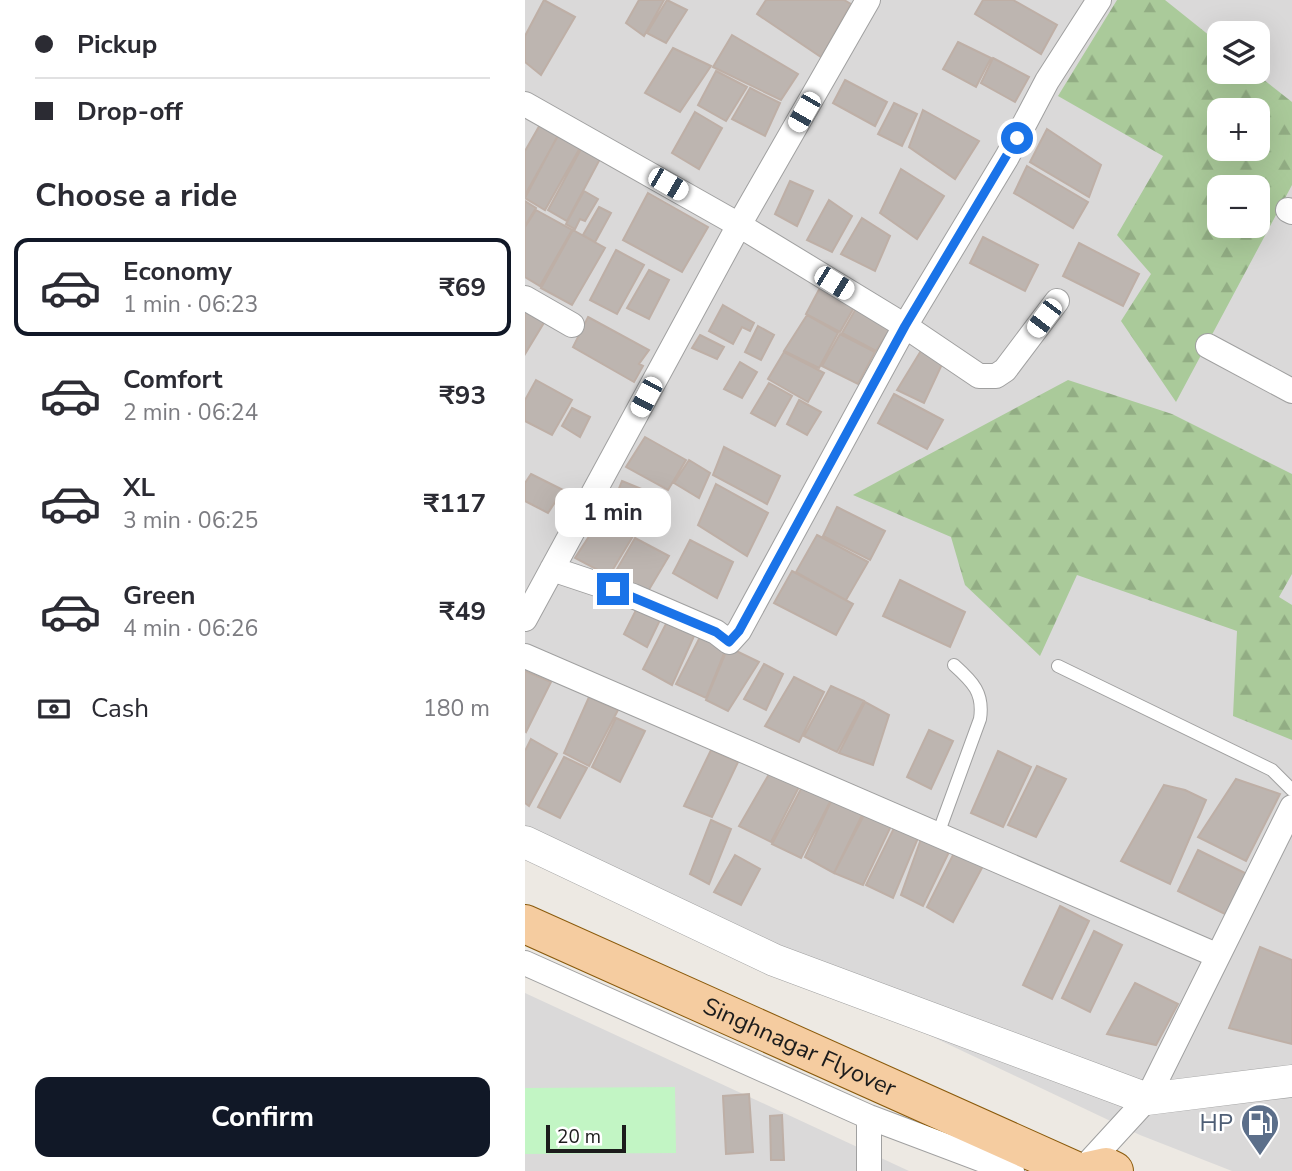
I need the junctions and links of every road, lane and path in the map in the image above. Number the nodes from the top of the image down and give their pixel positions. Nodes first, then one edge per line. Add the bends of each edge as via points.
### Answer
1 (868, 0) edge
2 (1099, 0) edge
3 (525, 104) edge
4 (739, 225) junction
5 (525, 298) edge
6 (1057, 300) dead end
7 (572, 325) dead end
8 (905, 326) junction
9 (1207, 345) dead end
10 (1292, 391) edge
11 (552, 569) junction
12 (525, 620) edge
13 (525, 656) edge
14 (954, 665) dead end
15 (1058, 666) dead end
16 (1292, 790) edge
17 (1292, 807) edge
18 (938, 834) junction
19 (525, 842) edge
20 (525, 923) edge
21 (1216, 955) junction
22 (525, 963) edge
23 (1292, 1081) edge
24 (1147, 1099) junction
25 (869, 1117) junction
26 (1075, 1168) edge
27 (869, 1171) edge
28 (1012, 1171) edge
29 (1114, 1171) edge

1 - 4 street
2 - 8 street
3 - 4 street
4 - 8 street
4 - 11 street
5 - 7 street
6 - 8 street via 1006,370 996,376 979,376
8 - 11 street via 729,642 633,596
9 - 10 street
11 - 12 street
13 - 18 street
14 - 18 lane via 973,682 983,704
15 - 16 lane via 1272,770
17 - 21 street
18 - 21 street
19 - 24 street via 774,960
20 - 26 main road, Singhnagar Flyover
21 - 24 street
22 - 25 street
23 - 24 street
24 - 26 street
25 - 27 street
25 - 28 street
26 - 29 main road

